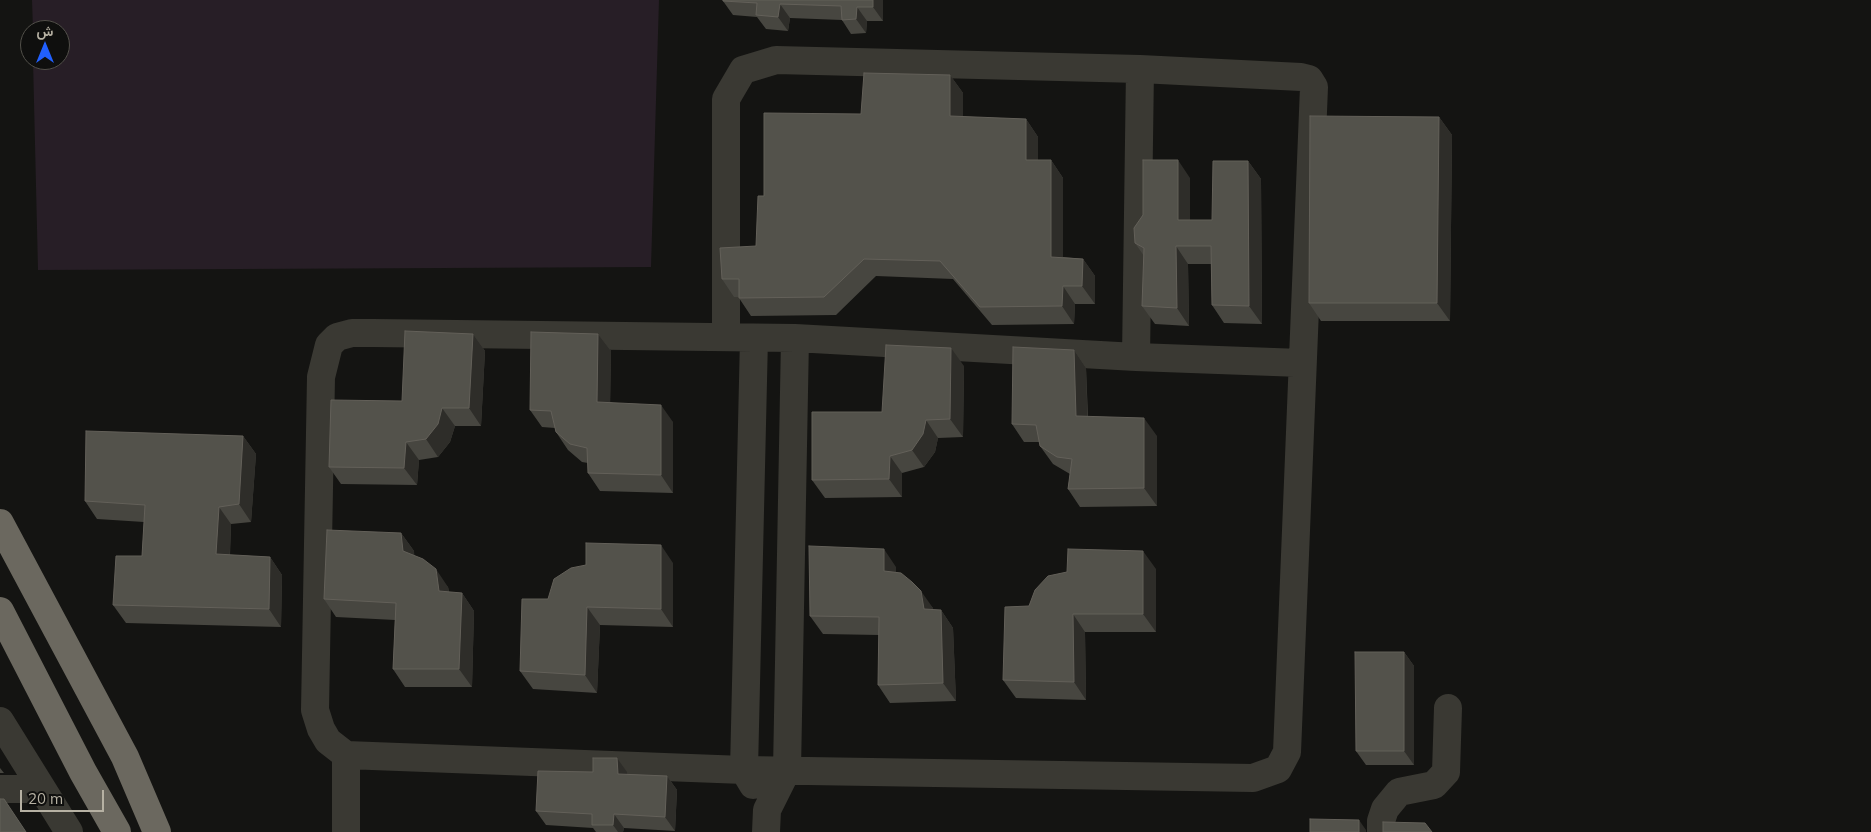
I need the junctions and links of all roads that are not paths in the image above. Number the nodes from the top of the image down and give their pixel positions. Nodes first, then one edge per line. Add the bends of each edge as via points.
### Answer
1 (1140, 69) junction
2 (726, 336) junction
3 (754, 338) junction
4 (796, 338) junction
5 (1136, 357) junction
6 (1301, 364) junction
7 (0, 523) edge
8 (0, 611) edge
9 (1448, 708) dead end
10 (0, 721) edge
11 (346, 755) junction
12 (744, 770) junction
13 (787, 770) junction
14 (0, 789) edge
15 (40, 789) junction
16 (767, 821) edge
17 (69, 832) edge
18 (117, 832) edge
19 (156, 832) edge
20 (346, 832) edge
21 (1381, 832) edge

1 - 2 street via 776,60 743,70 726,99
1 - 5 street
1 - 6 street via 1301,76 1309,79 1314,87
2 - 3 street
2 - 11 street via 352,333 333,341 324,360 321,377 315,710 328,741
3 - 4 street
3 - 12 street
4 - 5 street
4 - 13 street
5 - 6 street
6 - 13 street via 1287,752 1278,769 1253,778
7 - 19 highway via 125,757
8 - 18 highway
9 - 21 street via 1446,772 1434,785 1399,792 1385,809
10 - 15 street
11 - 12 street
11 - 20 street
12 - 13 street
12 - 16 street
13 - 16 street
14 - 15 street
15 - 17 street

